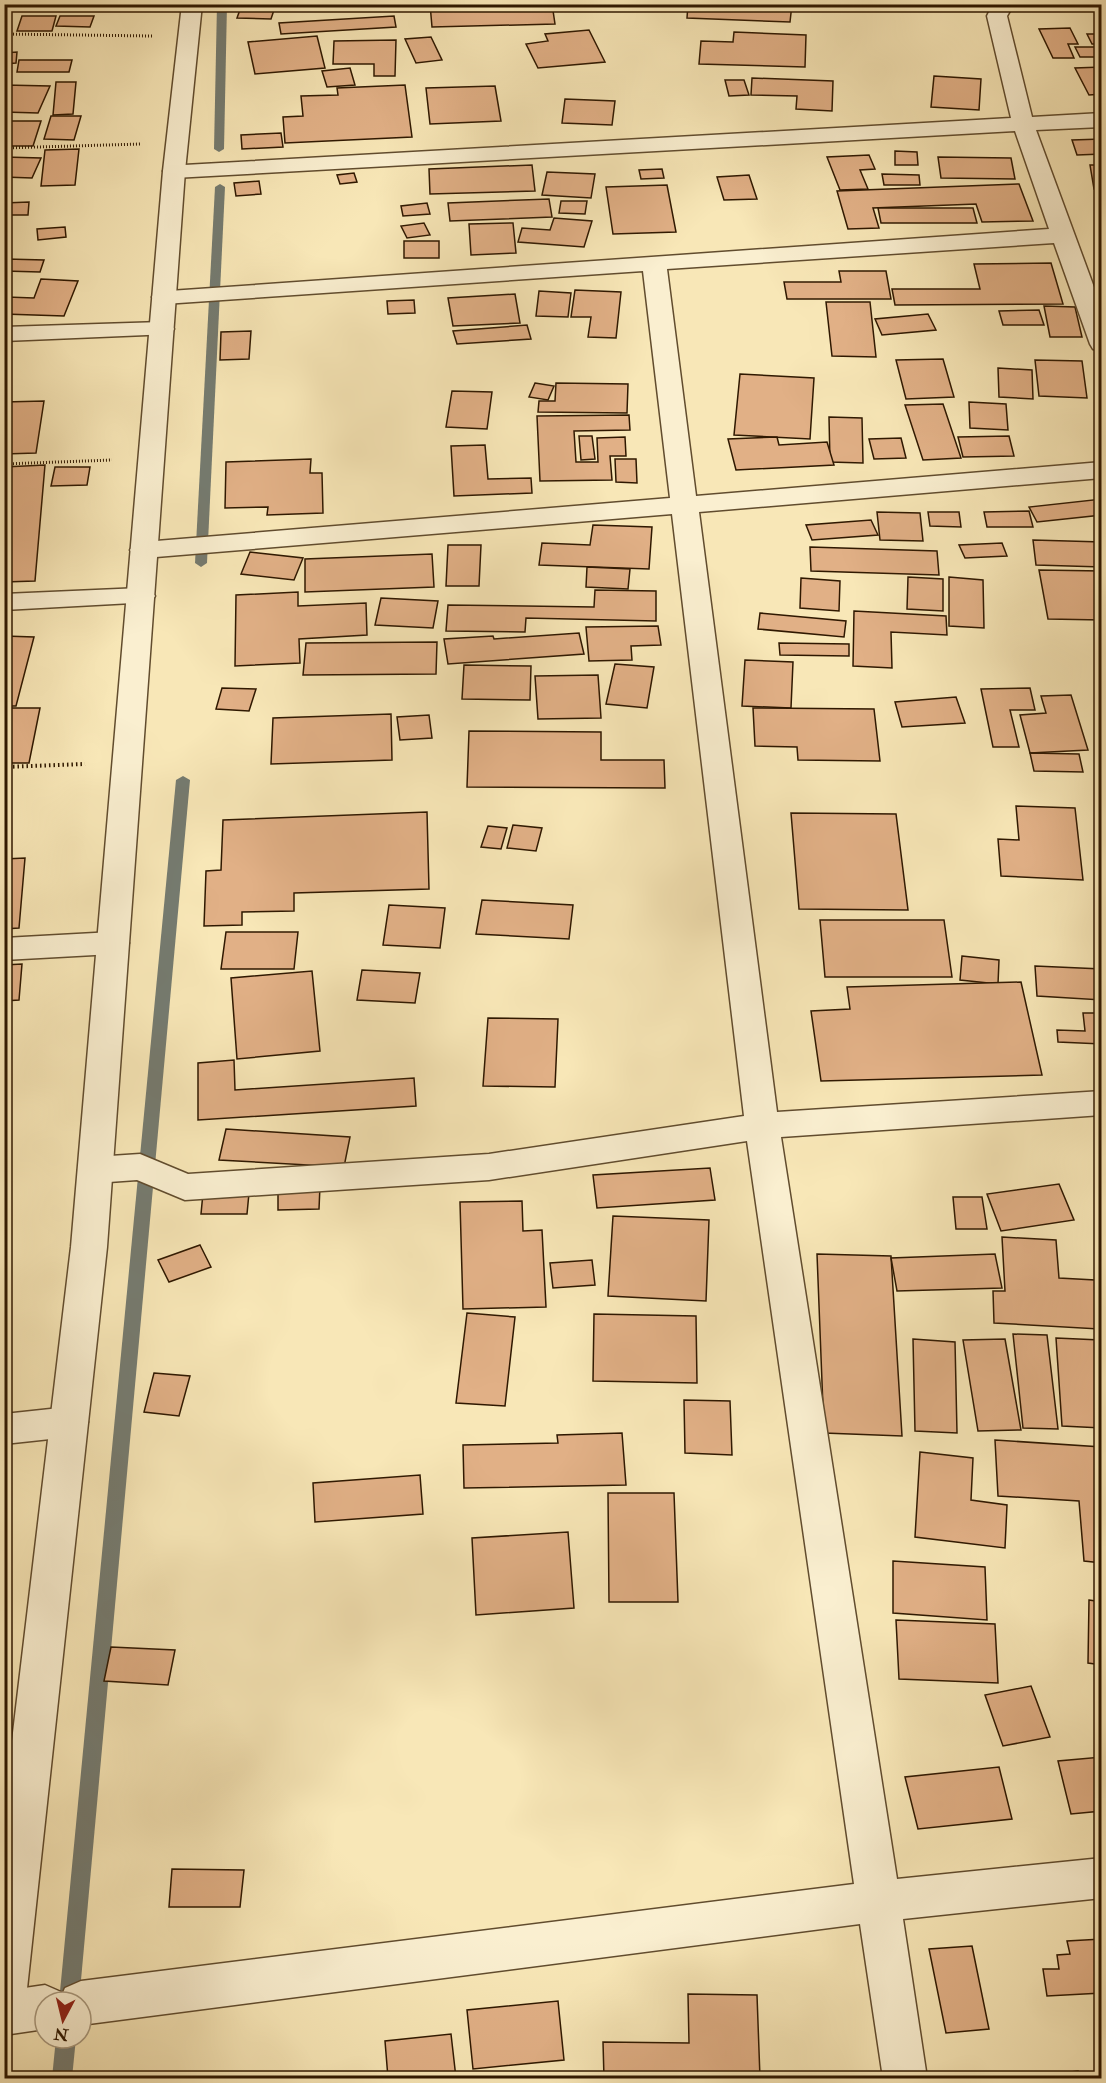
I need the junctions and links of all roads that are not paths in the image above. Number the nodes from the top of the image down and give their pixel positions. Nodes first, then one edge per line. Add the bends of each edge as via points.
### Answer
1 (192, 4) edge
2 (1004, 4) edge
3 (1101, 120) edge
4 (1023, 124) junction
5 (176, 157) junction
6 (1063, 235) junction
7 (654, 262) junction
8 (164, 297) junction
9 (162, 329) junction
10 (4, 334) edge
11 (1101, 344) edge
12 (1101, 470) edge
13 (684, 505) junction
14 (144, 550) junction
15 (141, 596) junction
16 (4, 602) edge
17 (113, 943) junction
18 (4, 949) edge
19 (1101, 1103) edge
20 (762, 1126) junction
21 (96, 1170) junction
22 (69, 1422) junction
23 (4, 1429) edge
24 (1101, 1878) edge
25 (878, 1901) junction
26 (4, 1998) edge
27 (93, 2002) edge
28 (33, 2009) edge
29 (4, 2013) edge
30 (905, 2079) edge

1 - 5 street
2 - 4 street via 997,16
3 - 4 street
4 - 5 street
4 - 6 street
5 - 8 street
6 - 7 street
6 - 11 street via 1082,262
7 - 8 street
7 - 13 street
8 - 9 street
9 - 10 street
9 - 14 street
12 - 13 street
13 - 14 street
13 - 20 street
14 - 15 street
15 - 16 street
15 - 17 street
17 - 18 street
17 - 21 street
19 - 20 street
20 - 21 street via 489,1167 185,1187 140,1167
20 - 25 street
21 - 22 street
22 - 23 street
22 - 26 street
24 - 25 street
25 - 27 street
25 - 30 street
28 - 29 street

